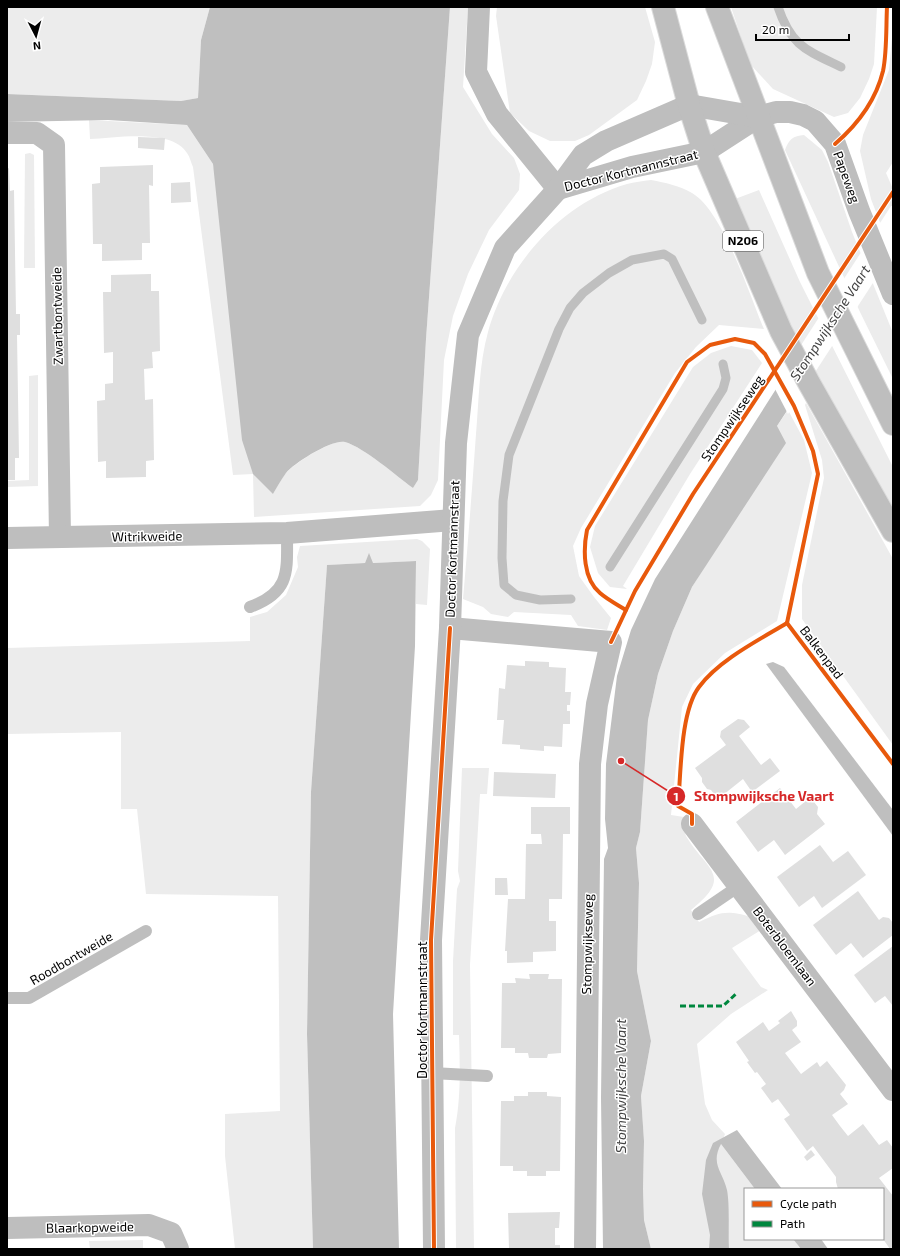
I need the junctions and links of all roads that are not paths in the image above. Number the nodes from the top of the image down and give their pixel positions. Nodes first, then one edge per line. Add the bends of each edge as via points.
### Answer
1 (478, 7) edge
2 (663, 7) edge
3 (717, 7) edge
4 (688, 105) junction
5 (758, 117) junction
6 (7, 133) edge
7 (704, 152) junction
8 (558, 189) junction
9 (893, 294) edge
10 (893, 424) edge
11 (453, 520) junction
12 (893, 530) edge
13 (287, 533) junction
14 (60, 537) junction
15 (7, 538) edge
16 (250, 607) dead end
17 (450, 628) junction
18 (692, 824) dead end
19 (739, 886) junction
20 (698, 914) dead end
21 (146, 930) dead end
22 (7, 998) edge
23 (432, 1073) junction
24 (487, 1076) dead end
25 (893, 1090) edge
26 (7, 1228) edge
27 (175, 1241) edge
28 (434, 1249) edge
29 (585, 1249) edge

1 - 8 street via 476,72 497,114
2 - 4 street, Doctor Kortmannstraat / N206
3 - 5 street
4 - 5 street
4 - 7 street, Doctor Kortmannstraat / N206
4 - 8 street, Doctor Kortmannstraat via 606,140 583,155
5 - 7 street, Doctor Kortmannstraat
5 - 9 street, Papeweg via 776,112 803,115 816,121 835,144
5 - 10 street via 818,273
6 - 14 street, Zwartbontweide via 37,133 54,145
7 - 8 street, Doctor Kortmannstraat via 632,167
7 - 12 street, N206 via 781,331
8 - 11 street, Doctor Kortmannstraat via 506,248 468,335 456,443
11 - 13 street, Witrikweide
11 - 17 street, Doctor Kortmannstraat
13 - 14 street, Witrikweide
13 - 16 lane via 287,573 278,590
14 - 15 street, Witrikweide
17 - 23 street, Doctor Kortmannstraat via 431,940
17 - 29 street, Stompwijkseweg via 611,642 597,704 590,764
18 - 19 street, Boterbloemlaan
19 - 20 lane
19 - 25 street, Boterbloemlaan
21 - 22 lane, Roodbontweide via 29,998
23 - 24 lane
23 - 28 street, Doctor Kortmannstraat
26 - 27 street, Blaarkopweide via 149,1225

